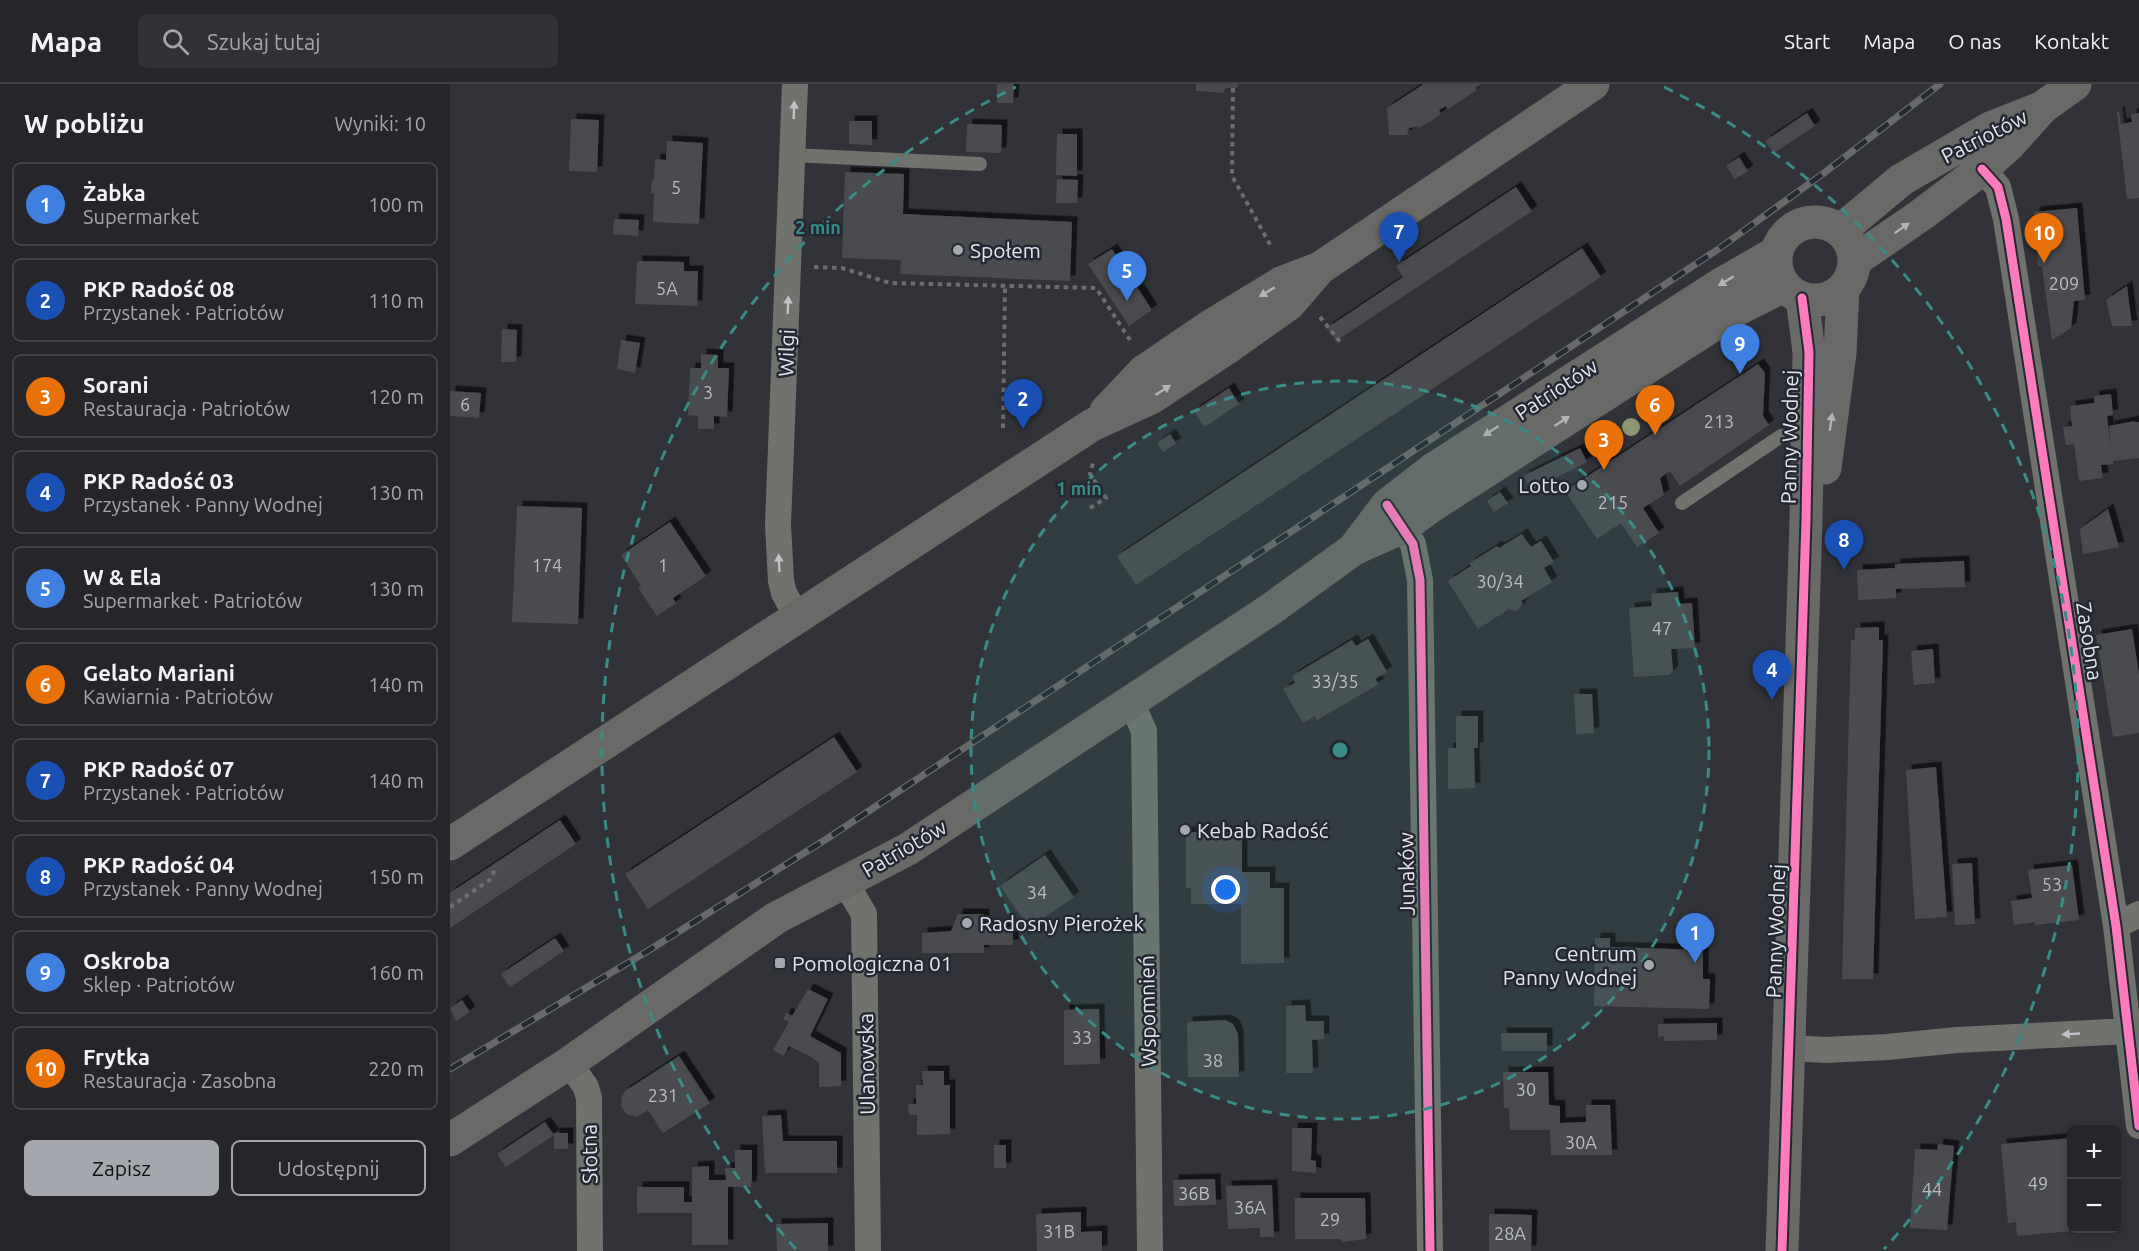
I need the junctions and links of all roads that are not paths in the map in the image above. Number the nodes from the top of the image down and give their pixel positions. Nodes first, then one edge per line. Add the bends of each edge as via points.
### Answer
1 (795, 84) edge
2 (1593, 84) edge
3 (2075, 84) edge
4 (2043, 107) junction
5 (792, 155) junction
6 (980, 164) dead end
7 (1982, 169) junction
8 (1840, 231) junction
9 (1777, 252) junction
10 (1848, 275) junction
11 (1793, 292) junction
12 (1807, 436) junction
13 (1682, 503) dead end
14 (1395, 516) junction
15 (1803, 612) junction
16 (797, 617) junction
17 (1131, 702) junction
18 (450, 844) edge
19 (844, 882) junction
20 (2139, 914) edge
21 (2116, 926) junction
22 (2129, 1031) junction
23 (1788, 1048) junction
24 (569, 1063) junction
25 (2138, 1116) edge
26 (450, 1140) edge
27 (590, 1251) edge
28 (868, 1251) edge
29 (1150, 1251) edge
30 (1430, 1251) edge
31 (1782, 1251) edge

5 -> 1 street, Wilgi
2 - 16 main road via 1320,268 1281,283 1212,325 1143,372 1092,425
3 - 4 main road, Patriotów
4 - 7 main road, Patriotów via 2010,146
4 - 8 main road, Patriotów via 1990,128 1901,180
5 - 6 lane
16 -> 5 street, Wilgi via 784,593 778,525
10 -> 7 main road, Patriotów
7 - 21 street, Zasobna via 1998,187 2006,219
8 - 9 main road via 1817,222 1802,225 1789,232
8 - 10 main road via 1853,252
9 - 11 main road via 1777,273
9 -> 14 main road, Patriotów via 1439,465
10 - 11 main road via 1833,296 1820,300
15 -> 10 main road, Panny Wodnej
11 - 12 main road, Panny Wodnej via 1809,352
14 -> 11 main road, Patriotów via 1430,507 1738,309
12 - 13 lane via 1781,436
12 - 15 main road, Panny Wodnej
14 - 17 main road, Patriotów via 1271,609
14 - 30 street, Junaków via 1413,544 1420,580
15 - 23 main road, Panny Wodnej
16 - 18 main road
17 - 19 main road, Patriotów via 908,849
17 - 29 street, Wspomnień via 1144,730
19 - 24 main road, Patriotów via 776,918
19 - 28 street, Ulanowska via 864,914
20 - 21 street
21 - 22 street, Zasobna
22 -> 23 street via 1887,1047
22 - 25 street, Zasobna
23 - 31 main road, Panny Wodnej
24 - 26 main road, Patriotów
24 - 27 street, Słotna via 589,1098

